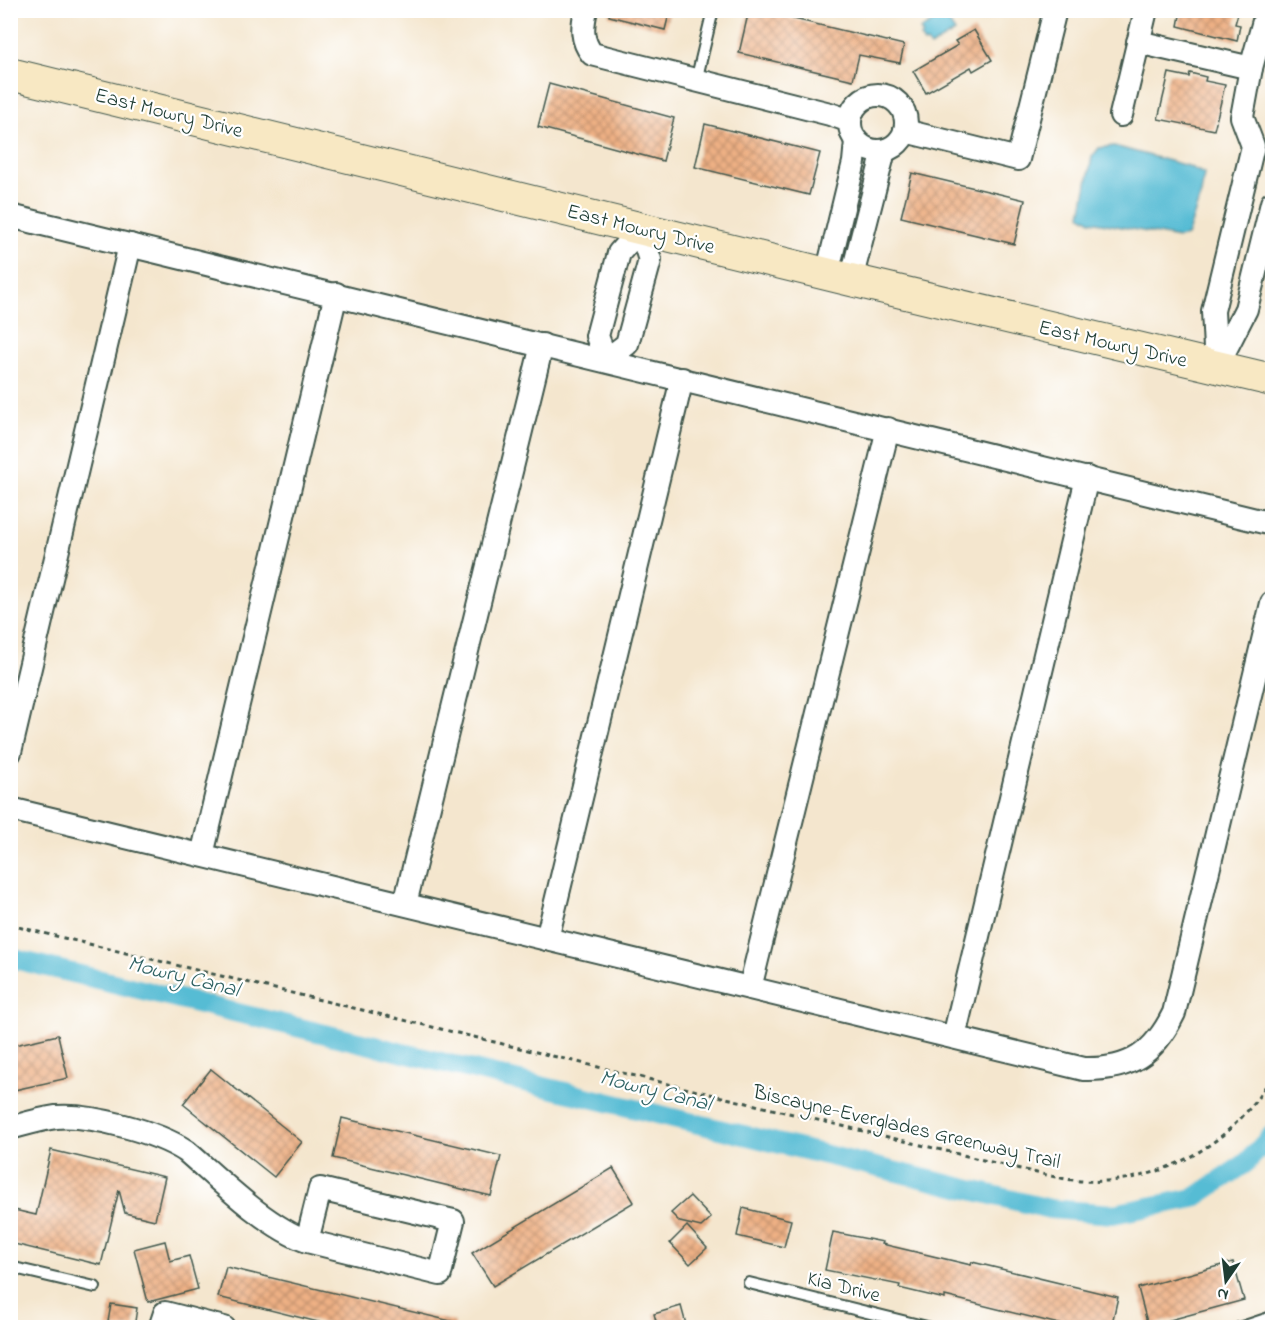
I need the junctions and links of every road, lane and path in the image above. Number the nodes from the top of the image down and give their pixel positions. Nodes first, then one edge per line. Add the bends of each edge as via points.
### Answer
1 (585, 10) edge
2 (713, 10) edge
3 (1055, 10) edge
4 (1146, 10) edge
5 (1267, 10) edge
6 (1138, 42) junction
7 (1251, 68) junction
8 (10, 74) edge
9 (696, 81) junction
10 (1121, 115) dead end
11 (853, 131) junction
12 (905, 131) junction
13 (1263, 148) edge
14 (881, 151) junction
15 (1272, 203) edge
16 (10, 216) edge
17 (640, 229) junction
18 (130, 245) junction
19 (839, 277) junction
20 (609, 292) junction
21 (336, 294) junction
22 (639, 299) junction
23 (542, 345) junction
24 (606, 360) junction
25 (1216, 367) junction
26 (682, 379) junction
27 (1272, 380) edge
28 (888, 429) junction
29 (1087, 478) junction
30 (1272, 524) edge
31 (1272, 603) edge
32 (10, 752) edge
33 (10, 808) edge
34 (202, 855) junction
35 (405, 904) junction
36 (10, 925) edge
37 (547, 939) junction
38 (750, 988) junction
39 (954, 1037) junction
40 (1272, 1075) edge
41 (10, 1128) edge
42 (307, 1241) junction
43 (10, 1267) edge
44 (749, 1283) dead end
45 (95, 1287) dead end
46 (1272, 1317) edge
47 (160, 1328) edge
48 (224, 1328) edge
49 (931, 1328) edge
50 (1239, 1328) edge

1 - 9 street via 585,45 592,54
2 - 9 lane
3 - 12 street via 1018,159
4 - 6 street
5 - 7 street
6 - 7 street
6 - 10 street
7 - 13 street via 1242,117
8 - 17 street, East Mowry Drive
9 - 11 street via 830,114
11 - 12 street via 852,112 857,104 883,96 904,112
11 - 14 street via 872,150
11 - 19 street via 854,162
12 - 14 street via 896,145
13 - 25 street via 1213,311
14 - 19 street via 882,159
15 - 25 street via 1246,309
16 - 18 street
17 - 19 street, East Mowry Drive
17 - 20 street via 619,253
17 - 22 street via 650,260
18 - 21 street
18 - 32 street
19 - 25 street, East Mowry Drive
20 - 22 street
20 - 24 street via 597,336
21 - 23 street
21 - 34 street
22 - 24 street via 627,344
23 - 24 street
23 - 35 street
24 - 26 street
25 - 27 street, East Mowry Drive
26 - 28 street
26 - 37 street
28 - 29 street
28 - 38 street
29 - 30 street
29 - 39 street
31 - 39 street via 1174,1013 1164,1032 1149,1051 1126,1064 1106,1069 1084,1069
33 - 34 street
34 - 35 street
35 - 37 street
36 - 40 path, Biscayne-Everglades Greenway Trail via 1082,1181 1132,1178 1195,1155 1245,1115
37 - 38 street
38 - 39 street
41 - 42 street via 54,1117 74,1117 173,1142 270,1221
42 - 42 street via 440,1274 453,1221 320,1189
43 - 45 lane
44 - 49 lane, Kia Drive
46 - 50 lane
47 - 48 street via 165,1313

